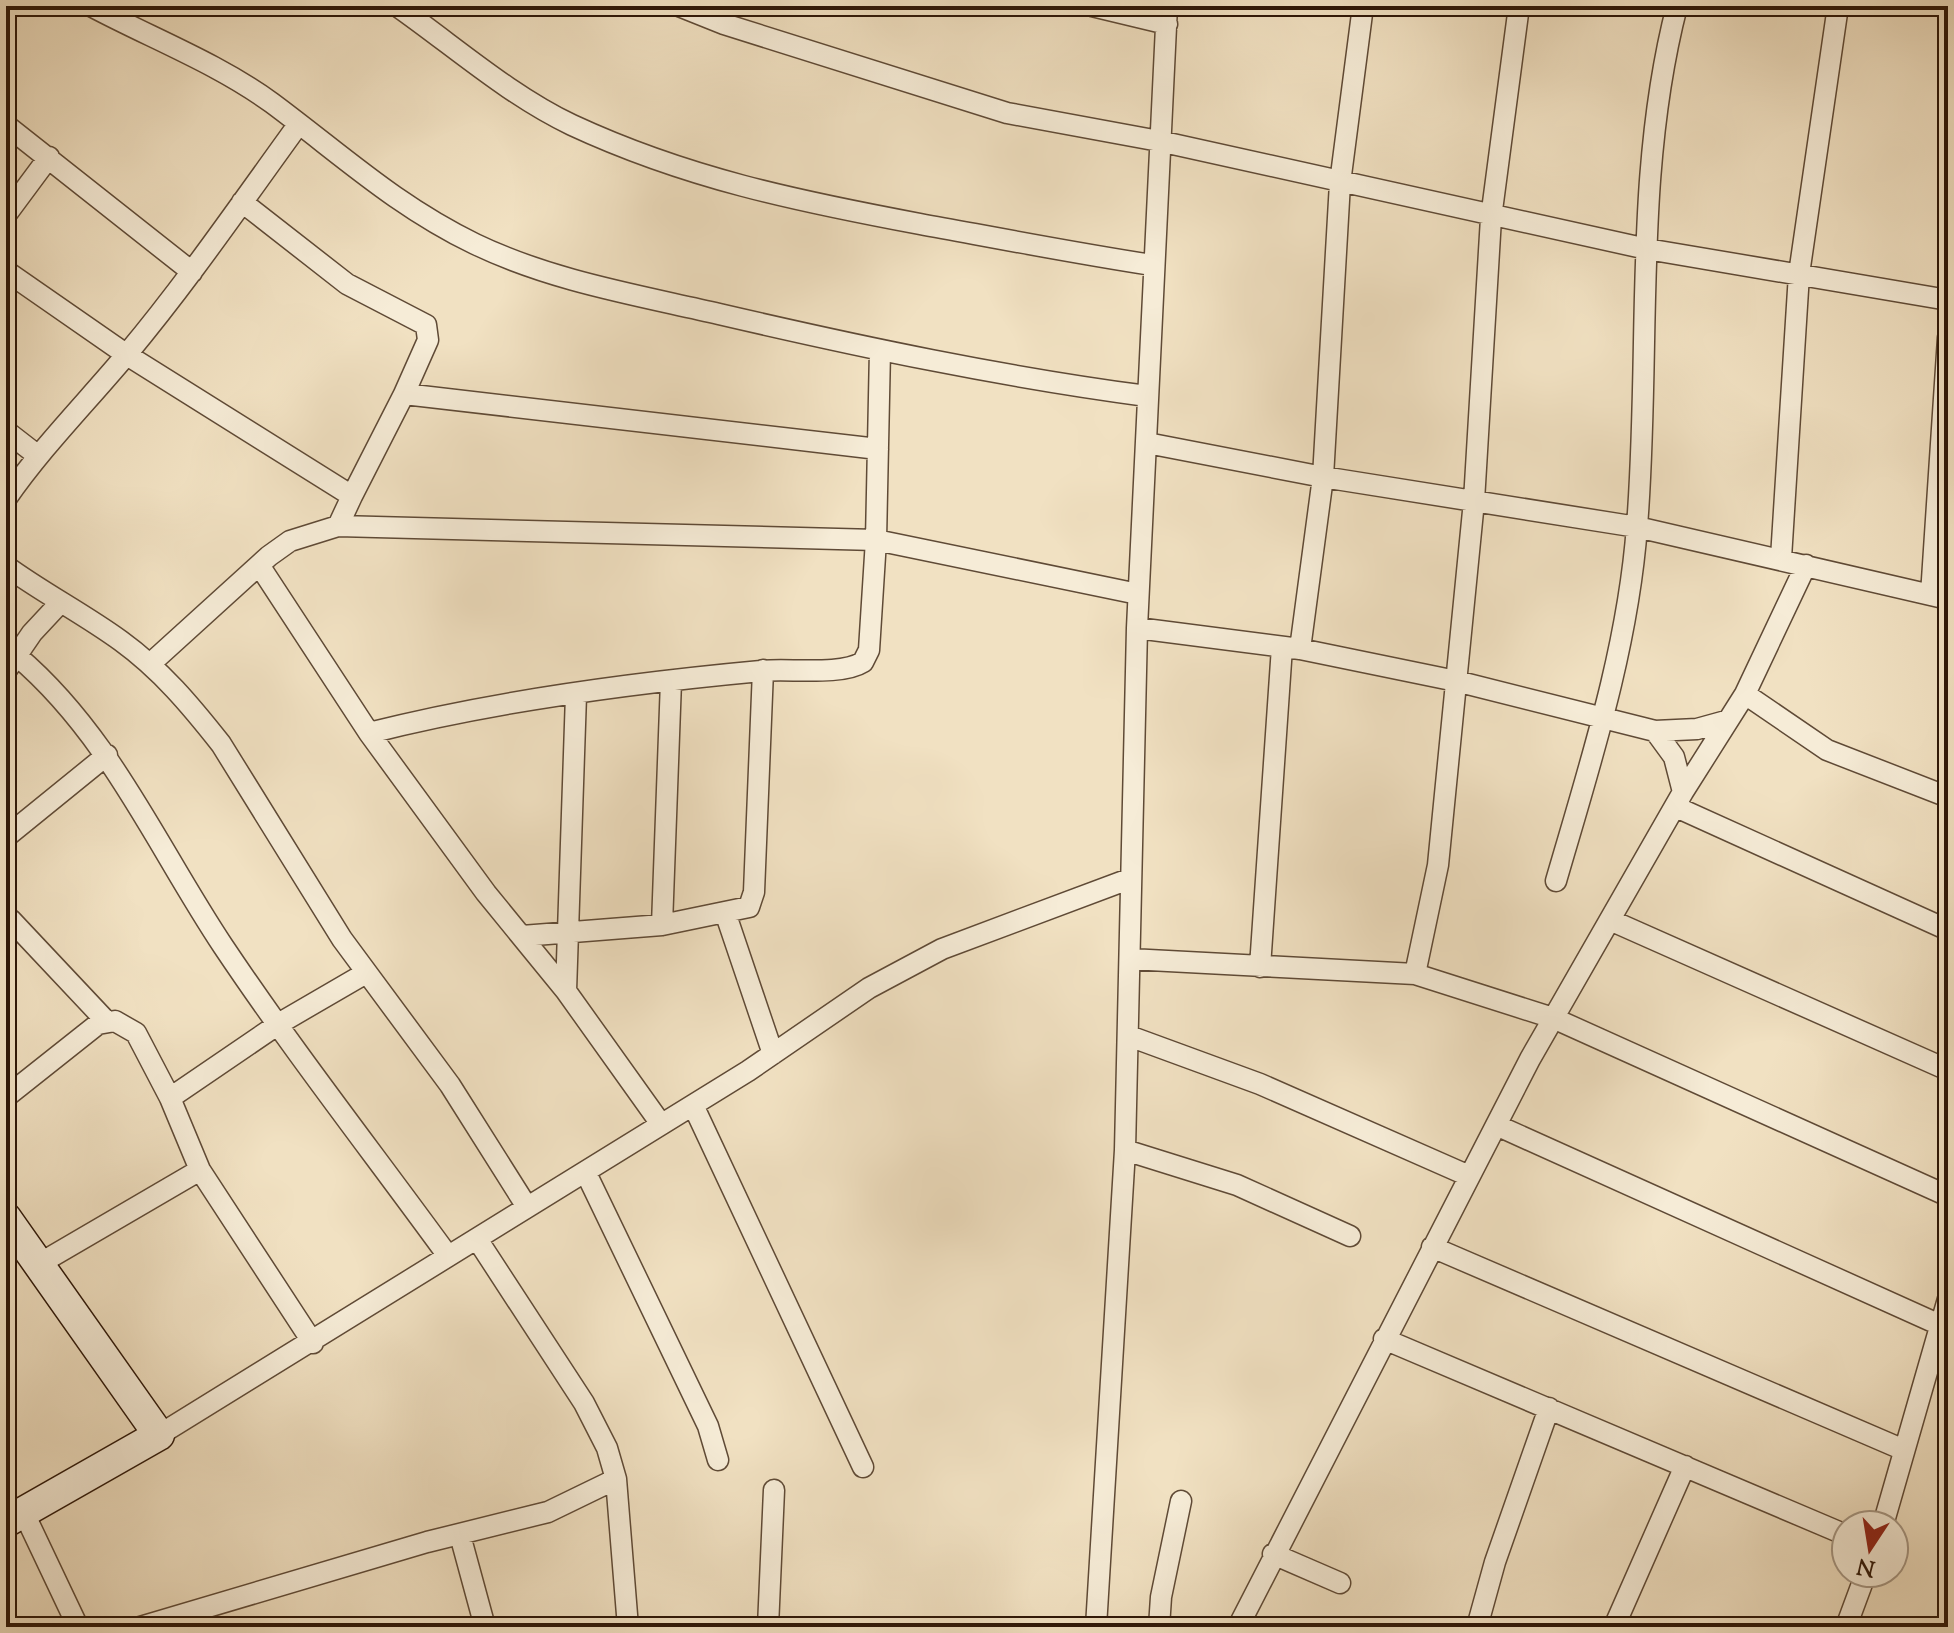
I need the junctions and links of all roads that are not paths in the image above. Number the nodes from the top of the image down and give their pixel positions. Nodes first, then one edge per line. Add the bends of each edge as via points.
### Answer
1 (91, 6) edge
2 (397, 6) edge
3 (679, 6) edge
4 (1092, 6) edge
5 (1363, 6) edge
6 (1519, 6) edge
7 (1677, 6) edge
8 (1838, 6) edge
9 (1167, 15) edge
10 (6, 125) edge
11 (298, 125) junction
12 (1159, 141) junction
13 (49, 157) junction
14 (1340, 183) junction
15 (242, 202) junction
16 (6, 215) edge
17 (1491, 218) junction
18 (1647, 249) junction
19 (1152, 265) junction
20 (6, 271) edge
21 (192, 272) junction
22 (1799, 274) junction
23 (1948, 300) edge
24 (1948, 338) edge
25 (880, 350) junction
26 (127, 355) junction
27 (404, 394) junction
28 (1147, 396) junction
29 (6, 431) edge
30 (1147, 443) junction
31 (878, 449) junction
32 (37, 455) junction
33 (1323, 477) junction
34 (352, 496) junction
35 (6, 499) edge
36 (1474, 501) junction
37 (338, 526) junction
38 (1637, 527) junction
39 (876, 540) junction
40 (1781, 558) junction
41 (259, 565) junction
42 (1806, 565) junction
43 (6, 566) edge
44 (1138, 594) junction
45 (1939, 597) edge
46 (60, 603) junction
47 (1137, 628) junction
48 (1291, 648) junction
49 (12, 654) edge
50 (150, 664) junction
51 (763, 670) junction
52 (671, 681) junction
53 (1456, 681) junction
54 (1745, 694) junction
55 (576, 695) junction
56 (1604, 716) junction
57 (1726, 721) junction
58 (1655, 731) junction
59 (369, 733) junction
60 (107, 755) junction
61 (1948, 797) edge
62 (1680, 800) junction
63 (6, 837) edge
64 (1129, 879) junction
65 (1556, 881) dead end
66 (726, 915) junction
67 (11, 920) dead end
68 (1610, 920) junction
69 (662, 925) junction
70 (1948, 930) edge
71 (571, 932) junction
72 (522, 936) junction
73 (1130, 959) junction
74 (1260, 967) junction
75 (366, 973) junction
76 (1415, 974) junction
77 (566, 991) junction
78 (1553, 1018) junction
79 (107, 1022) junction
80 (280, 1023) junction
81 (1129, 1036) junction
82 (773, 1054) junction
83 (1948, 1070) edge
84 (6, 1097) edge
85 (170, 1098) junction
86 (693, 1105) junction
87 (661, 1124) junction
88 (1496, 1125) junction
89 (1125, 1150) junction
90 (200, 1170) junction
91 (586, 1173) junction
92 (1469, 1176) junction
93 (1948, 1196) edge
94 (527, 1207) junction
95 (6, 1218) edge
96 (1350, 1236) dead end
97 (477, 1239) junction
98 (1432, 1247) junction
99 (448, 1256) junction
100 (39, 1264) junction
101 (1948, 1299) edge
102 (1940, 1325) junction
103 (1384, 1339) junction
104 (313, 1343) junction
105 (1549, 1408) junction
106 (159, 1435) junction
107 (1904, 1450) junction
108 (718, 1460) dead end
109 (1685, 1466) junction
110 (863, 1467) dead end
111 (616, 1479) junction
112 (774, 1490) dead end
113 (1181, 1501) dead end
114 (1887, 1509) edge
115 (15, 1516) edge
116 (1830, 1528) edge
117 (460, 1535) junction
118 (1273, 1554) junction
119 (1340, 1583) dead end
120 (1860, 1589) edge
121 (78, 1627) edge
122 (140, 1627) edge
123 (485, 1627) edge
124 (628, 1627) edge
125 (768, 1627) edge
126 (1096, 1627) edge
127 (1159, 1627) edge
128 (1238, 1627) edge
129 (1477, 1627) edge
130 (1614, 1627) edge
131 (1846, 1627) edge

1 - 11 street via 235,79
2 - 19 street via 540,108 724,184
3 - 12 street via 980,106
4 - 9 street
5 - 14 street
6 - 17 street
7 - 18 street via 1654,122
8 - 22 street
9 - 12 street
10 - 13 street
11 - 15 street
11 - 25 street via 395,200 448,231 520,262 613,290
12 - 14 street
12 - 19 street
13 - 16 street
13 - 21 street
14 - 17 street
14 - 33 street
15 - 21 street
15 - 27 street via 347,284 426,325 428,340
17 - 18 street
17 - 36 street
18 - 22 street
18 - 38 street
19 - 28 street
20 - 26 street
21 - 26 street
22 - 23 street
22 - 40 street
24 - 45 street
25 - 28 street
25 - 31 street
26 - 32 street
26 - 34 street
27 - 31 street
27 - 34 street
28 - 30 street
29 - 32 street
30 - 33 street
30 - 44 street
31 - 39 street
32 - 35 street
33 - 36 street
33 - 48 street
34 - 37 street
36 - 38 street
36 - 53 street
37 - 39 street
37 - 41 street via 290,541
38 - 40 street
38 - 56 street via 1622,637
39 - 44 street
39 - 51 street via 869,650 863,662 846,668
40 - 42 street
41 - 50 street
41 - 59 street
42 - 45 street
42 - 54 street
43 - 46 street
44 - 47 street
46 - 49 street
46 - 50 street
47 - 48 street
47 - 64 street
48 - 53 street
48 - 74 street
49 - 60 street via 44,680
50 - 75 street via 221,744
51 - 52 street
51 - 66 street via 753,898 749,907
52 - 55 street
52 - 69 street
53 - 56 street
53 - 76 street via 1434,894
54 - 57 street
54 - 61 street via 1827,750
55 - 59 street via 462,711
55 - 71 street
56 - 58 street
56 - 65 street
57 - 58 street
57 - 62 street
58 - 62 street via 1674,757
59 - 72 street
60 - 63 street
60 - 80 street via 221,943
62 - 68 street
62 - 70 street
64 - 73 street
64 - 82 street via 905,967
66 - 69 street
66 - 82 street
67 - 79 street
68 - 78 street
68 - 83 street
69 - 71 street
71 - 72 street
71 - 77 street
72 - 77 street
73 - 74 street
73 - 81 street
74 - 76 street
75 - 80 street
75 - 94 street via 450,1085
76 - 78 street
77 - 87 street
78 - 88 street
78 - 93 street
79 - 84 street via 79,1037
79 - 85 street via 136,1033
80 - 85 street
80 - 99 street
81 - 89 street
81 - 92 street via 1260,1084
82 - 86 street
85 - 90 street
86 - 87 street
86 - 110 street
87 - 91 street
88 - 92 street
88 - 102 street
89 - 96 street via 1237,1185
89 - 126 street
90 - 100 street
90 - 104 street
91 - 94 street
91 - 108 street via 708,1426
92 - 98 street
94 - 97 street
95 - 100 street
97 - 99 street
97 - 111 street via 597,1426
98 - 103 street
98 - 107 street
99 - 104 street
100 - 106 street
101 - 102 street
102 - 107 street
103 - 105 street
103 - 118 street
104 - 106 street
105 - 109 street
105 - 129 street
106 - 115 street
107 - 114 street
109 - 116 street
109 - 130 street
111 - 117 street via 548,1512
111 - 124 street
112 - 125 street
113 - 127 street
115 - 121 street
117 - 122 street
117 - 123 street
118 - 119 street
118 - 128 street
120 - 131 street

